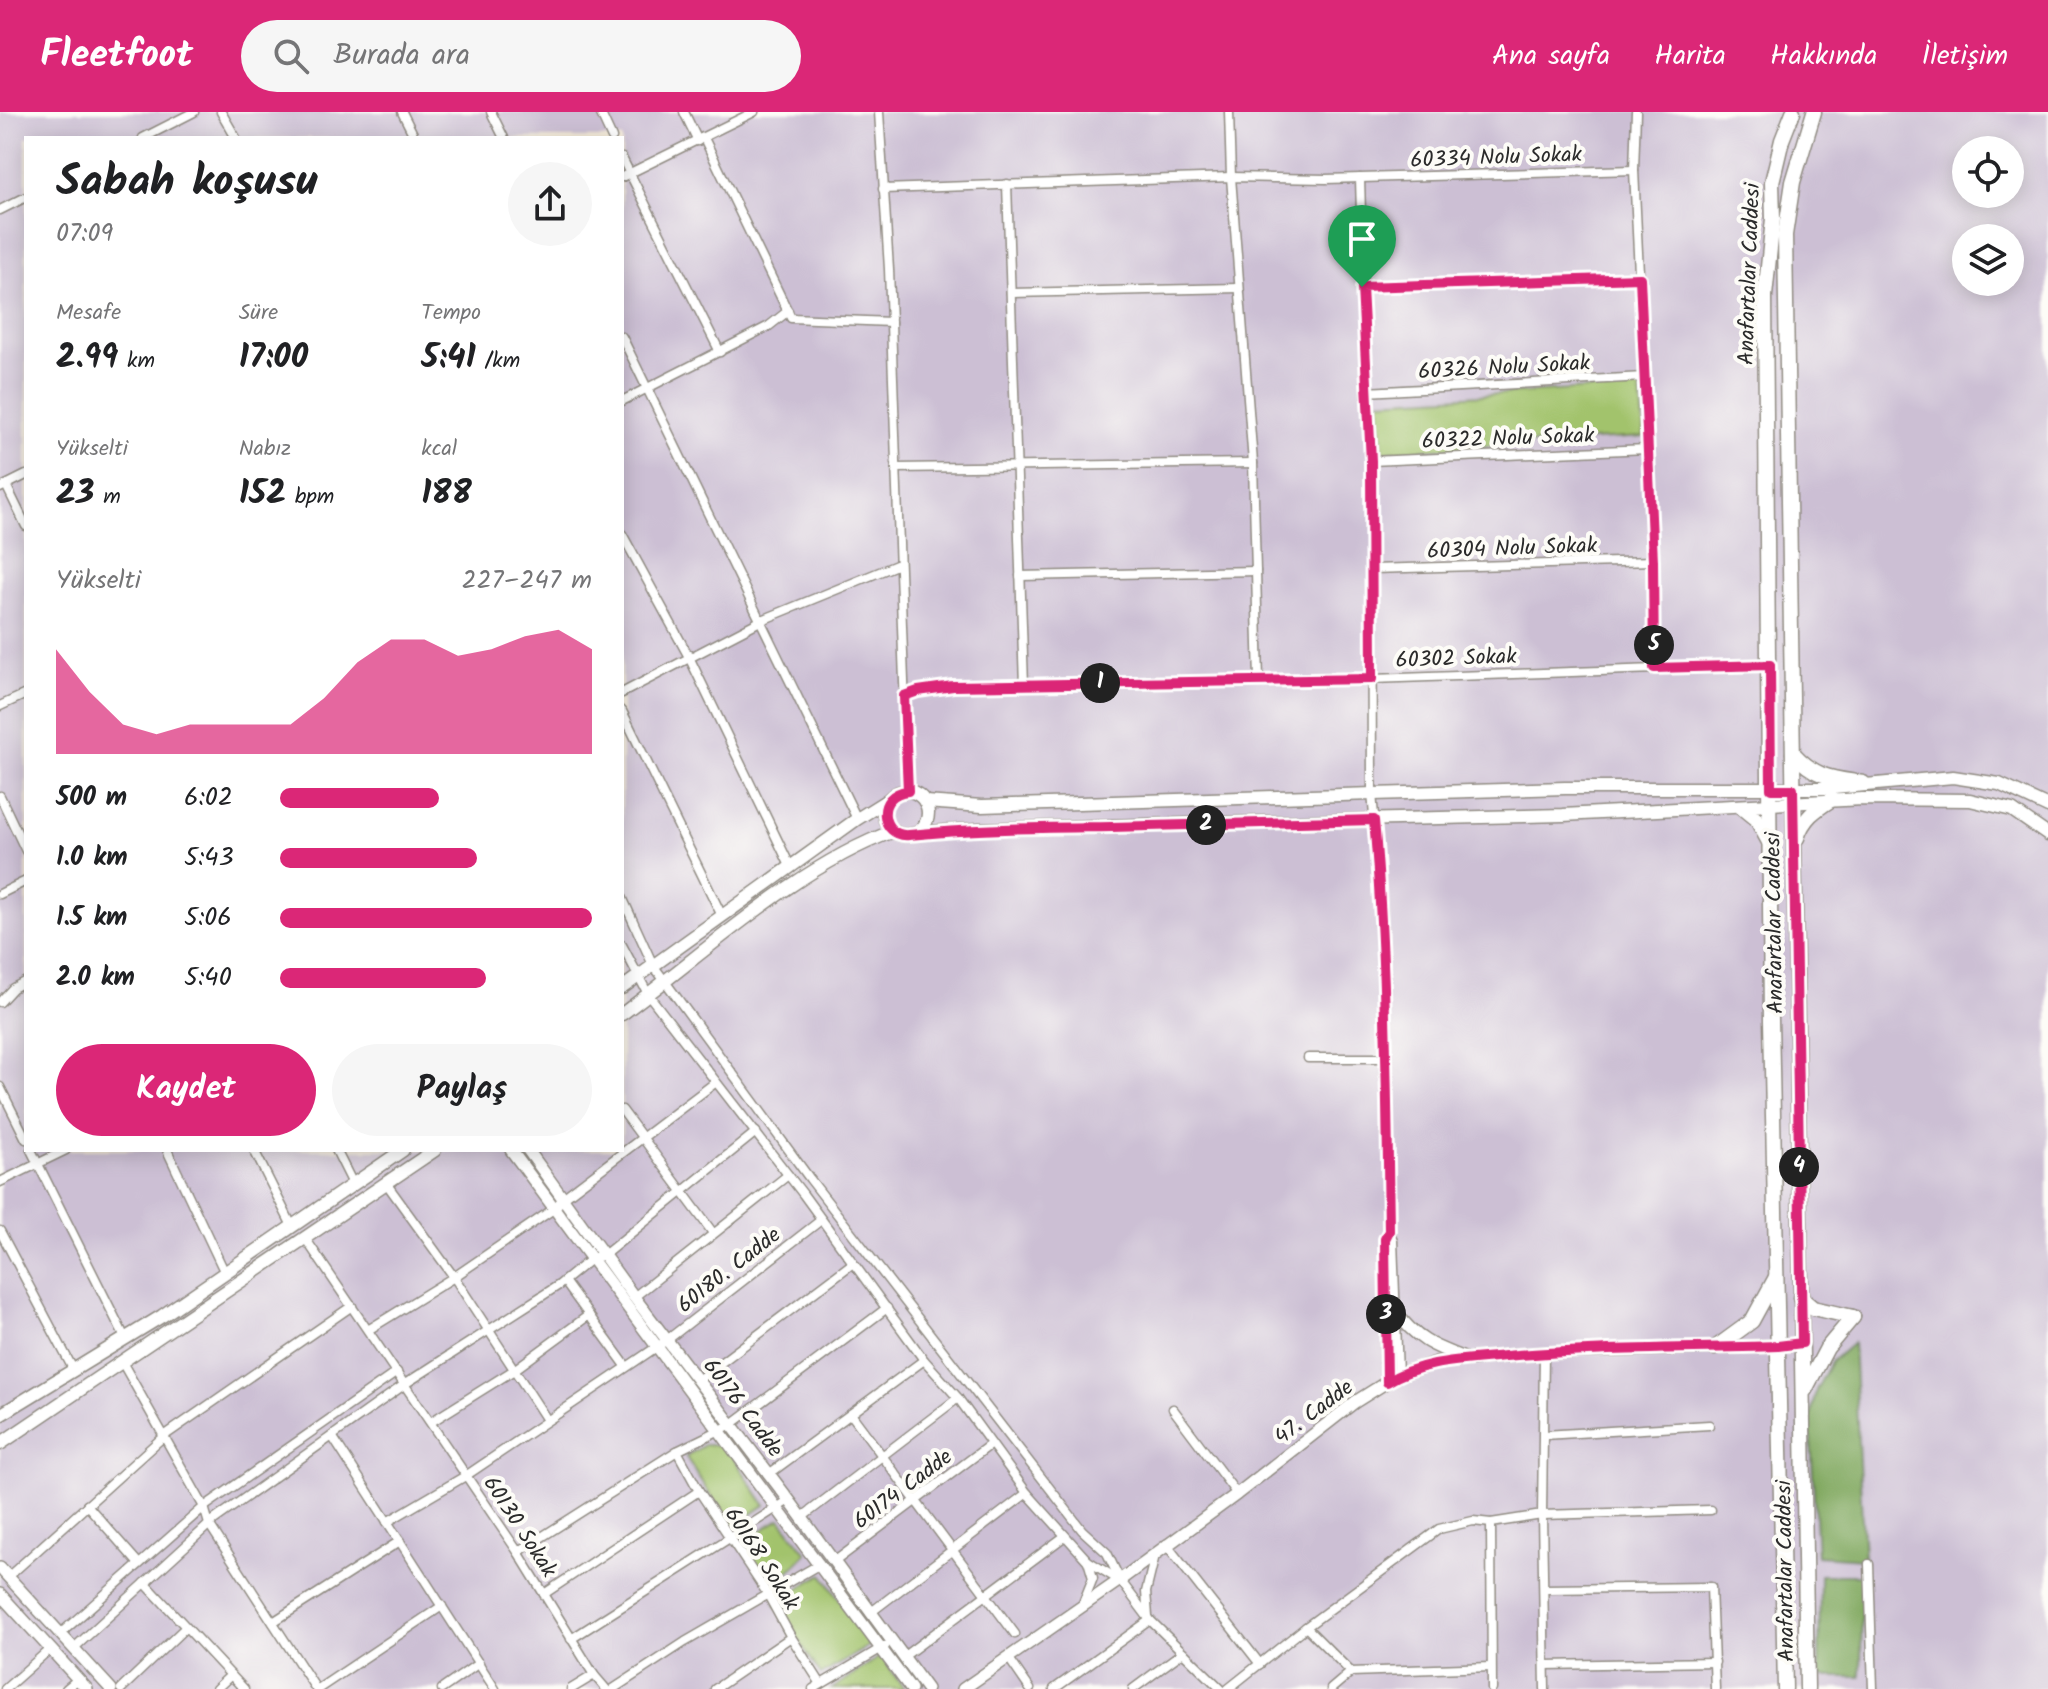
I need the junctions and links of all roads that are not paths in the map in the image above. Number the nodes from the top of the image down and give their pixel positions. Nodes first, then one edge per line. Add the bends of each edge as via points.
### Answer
1 (194, 112) edge
2 (221, 112) edge
3 (402, 112) edge
4 (491, 112) edge
5 (600, 112) edge
6 (684, 112) edge
7 (754, 112) edge
8 (879, 112) edge
9 (1229, 112) edge
10 (1636, 112) edge
11 (1784, 112) edge
12 (1793, 112) edge
13 (1816, 114) edge
14 (147, 136) edge
15 (235, 136) edge
16 (414, 136) edge
17 (503, 136) edge
18 (611, 136) edge
19 (701, 140) junction
20 (1782, 140) junction
21 (1634, 170) junction
22 (626, 175) edge
23 (1231, 177) junction
24 (1360, 178) junction
25 (1007, 184) junction
26 (883, 189) junction
27 (24, 198) edge
28 (0, 210) edge
29 (1640, 278) junction
30 (1362, 287) junction
31 (1239, 288) junction
32 (1011, 293) junction
33 (788, 311) junction
34 (891, 322) junction
35 (624, 341) edge
36 (720, 352) junction
37 (1644, 377) junction
38 (647, 388) junction
39 (1366, 392) junction
40 (624, 400) edge
41 (1647, 449) junction
42 (1371, 461) junction
43 (1253, 463) junction
44 (1017, 465) junction
45 (896, 468) junction
46 (24, 476) edge
47 (3, 487) edge
48 (24, 523) edge
49 (624, 538) edge
50 (1653, 561) junction
51 (899, 564) junction
52 (1372, 569) junction
53 (1256, 571) junction
54 (1020, 576) junction
55 (762, 620) junction
56 (689, 657) junction
57 (1770, 665) junction
58 (1654, 668) junction
59 (1372, 679) junction
60 (1259, 680) junction
61 (1024, 685) junction
62 (624, 692) edge
63 (24, 695) edge
64 (904, 696) junction
65 (0, 706) edge
66 (624, 715) edge
67 (1793, 753) junction
68 (1863, 783) junction
69 (908, 791) junction
70 (1372, 793) junction
71 (1793, 795) junction
72 (0, 796) edge
73 (1771, 796) junction
74 (889, 799) junction
75 (1832, 799) junction
76 (925, 802) junction
77 (1741, 807) junction
78 (2048, 807) edge
79 (857, 819) junction
80 (1374, 820) junction
81 (894, 831) junction
82 (916, 833) junction
83 (2048, 835) edge
84 (1771, 846) junction
85 (24, 847) edge
86 (1793, 850) junction
87 (791, 868) junction
88 (24, 882) edge
89 (0, 894) edge
90 (624, 901) edge
91 (722, 916) junction
92 (624, 949) edge
93 (653, 965) junction
94 (637, 977) junction
95 (665, 980) junction
96 (24, 982) edge
97 (624, 987) edge
98 (13, 988) junction
99 (0, 989) edge
100 (648, 994) junction
101 (0, 1002) edge
102 (624, 1012) edge
103 (1308, 1058) dead end
104 (1386, 1058) junction
105 (716, 1082) junction
106 (0, 1087) edge
107 (624, 1113) edge
108 (756, 1132) junction
109 (24, 1135) edge
110 (644, 1139) junction
111 (32, 1152) edge
112 (62, 1152) edge
113 (168, 1152) edge
114 (255, 1152) edge
115 (337, 1152) edge
116 (400, 1152) edge
117 (432, 1152) edge
118 (513, 1152) edge
119 (529, 1152) edge
120 (38, 1164) junction
121 (788, 1175) junction
122 (0, 1182) edge
123 (386, 1183) junction
124 (353, 1184) junction
125 (682, 1192) junction
126 (563, 1198) junction
127 (555, 1208) junction
128 (821, 1220) junction
129 (292, 1226) junction
130 (0, 1231) edge
131 (1389, 1231) junction
132 (713, 1233) junction
133 (305, 1238) junction
134 (598, 1256) junction
135 (853, 1263) junction
136 (225, 1273) junction
137 (454, 1277) junction
138 (1777, 1277) junction
139 (564, 1281) junction
140 (634, 1297) junction
141 (1800, 1297) junction
142 (352, 1306) junction
143 (887, 1308) junction
144 (1395, 1311) junction
145 (589, 1315) junction
146 (368, 1330) junction
147 (488, 1330) junction
148 (125, 1338) junction
149 (662, 1342) junction
150 (1802, 1343) junction
151 (1778, 1346) junction
152 (1715, 1348) junction
153 (1544, 1353) junction
154 (924, 1360) junction
155 (1468, 1360) junction
156 (122, 1362) junction
157 (626, 1366) junction
158 (73, 1369) junction
159 (514, 1370) junction
160 (397, 1372) junction
161 (1398, 1375) junction
162 (698, 1380) junction
163 (1387, 1382) junction
164 (405, 1384) junction
165 (1803, 1394) junction
166 (958, 1398) junction
167 (1173, 1409) dead end
168 (851, 1414) junction
169 (0, 1415) edge
170 (547, 1420) junction
171 (431, 1422) junction
172 (1709, 1425) dead end
173 (726, 1427) junction
174 (1544, 1435) junction
175 (164, 1436) junction
176 (332, 1436) junction
177 (0, 1444) edge
178 (991, 1444) junction
179 (677, 1451) junction
180 (880, 1455) junction
181 (769, 1474) junction
182 (467, 1475) junction
183 (699, 1491) junction
184 (1027, 1493) junction
185 (1237, 1494) junction
186 (916, 1501) junction
187 (784, 1504) junction
188 (87, 1505) junction
189 (204, 1507) junction
190 (1711, 1510) dead end
191 (1542, 1515) junction
192 (801, 1518) junction
193 (387, 1522) junction
194 (1491, 1523) junction
195 (209, 1524) junction
196 (1065, 1536) junction
197 (729, 1538) junction
198 (400, 1541) junction
199 (1162, 1548) junction
200 (953, 1551) junction
201 (518, 1552) junction
202 (1088, 1561) junction
203 (834, 1562) junction
204 (139, 1564) junction
205 (820, 1564) junction
206 (1869, 1564) dead end
207 (4, 1572) edge
208 (1120, 1580) junction
209 (145, 1583) junction
210 (1545, 1589) junction
211 (767, 1593) junction
212 (0, 1594) edge
213 (544, 1594) junction
214 (986, 1595) junction
215 (1083, 1603) junction
216 (442, 1606) junction
217 (870, 1613) junction
218 (1149, 1618) junction
219 (273, 1622) junction
220 (186, 1627) junction
221 (1306, 1627) junction
222 (60, 1634) junction
223 (1015, 1634) dead end
224 (791, 1637) junction
225 (571, 1639) junction
226 (886, 1645) junction
227 (74, 1648) junction
228 (50, 1649) junction
229 (1183, 1652) junction
230 (903, 1657) junction
231 (1008, 1657) junction
232 (1715, 1662) junction
233 (479, 1663) junction
234 (1260, 1664) junction
235 (1545, 1665) junction
236 (1491, 1667) junction
237 (1351, 1672) junction
238 (231, 1675) junction
239 (594, 1675) junction
240 (78, 1679) junction
241 (817, 1686) edge
242 (1218, 1688) edge
243 (5, 1689) edge
244 (66, 1689) edge
245 (87, 1689) edge
246 (111, 1689) edge
247 (121, 1689) edge
248 (216, 1689) edge
249 (244, 1689) edge
250 (317, 1689) edge
251 (442, 1689) edge
252 (495, 1689) edge
253 (571, 1689) edge
254 (606, 1689) edge
255 (613, 1689) edge
256 (715, 1689) edge
257 (911, 1689) edge
258 (927, 1689) edge
259 (963, 1689) edge
260 (1030, 1689) edge
261 (1054, 1689) edge
262 (1133, 1689) edge
263 (1228, 1689) edge
264 (1331, 1689) edge
265 (1492, 1689) edge
266 (1545, 1689) edge
267 (1715, 1689) edge
268 (1785, 1689) edge
269 (1807, 1689) edge
270 (1873, 1689) edge

1 - 14 street
2 - 15 street
3 - 16 street
4 - 17 street
5 - 18 street
6 - 19 street
7 - 19 street
8 - 26 street
9 - 23 street
10 - 21 street
11 - 20 main road
12 - 20 main road, Anafartalar Caddesi
13 - 67 main road, Anafartalar Caddesi via 1793,182 1785,235
19 - 22 street
19 - 33 street
20 - 57 main road, Anafartalar Caddesi via 1772,182 1765,296
21 - 24 street, 60334 Nolu Sokak
21 - 29 street
22 - 36 street
23 - 24 street, 60334 Nolu Sokak
23 - 25 street, 60334 Nolu Sokak
23 - 31 street
24 - 30 street
25 - 26 street, 60334 Nolu Sokak
25 - 32 street
26 - 34 street
27 - 28 street
29 - 30 street
29 - 37 street
30 - 39 street
31 - 32 street
31 - 43 street
32 - 44 street
33 - 34 street via 791,318
33 - 36 street
34 - 45 street
35 - 38 street
36 - 38 street
37 - 39 street, 60326 Nolu Sokak
37 - 41 street
38 - 40 street
38 - 55 street
39 - 42 street
41 - 42 street, 60322 Nolu Sokak
41 - 50 street
42 - 52 street
43 - 44 street
43 - 53 street
44 - 45 street
44 - 54 street
45 - 51 street
46 - 47 street
47 - 48 street
49 - 56 street
50 - 52 street, 60304 Nolu Sokak
50 - 58 street
51 - 55 street
51 - 64 street
52 - 59 street
53 - 54 street
53 - 60 street
54 - 61 street
55 - 56 street
55 - 79 street
56 - 62 street
56 - 87 street
57 - 58 street, 60302 Sokak
57 - 73 main road, Anafartalar Caddesi
58 - 59 street, 60302 Sokak
59 - 60 street, 60302 Sokak
59 - 70 street
60 - 61 street, 60302 Sokak
61 - 64 street, 60302 Sokak via 953,686
63 - 65 street
64 - 69 street
66 - 91 street
67 - 68 main road via 1823,777
67 - 71 main road, Anafartalar Caddesi
68 - 71 main road
68 - 78 main road via 1953,777 1999,784
69 - 74 main road
69 - 76 main road
70 - 73 main road via 1565,788
70 - 76 main road via 982,806
70 - 80 street
71 - 73 main road
71 - 75 main road
71 - 86 main road, Anafartalar Caddesi
72 - 85 street
73 - 77 main road
73 - 84 main road, Anafartalar Caddesi
74 - 79 main road
74 - 81 main road via 885,819
75 - 83 main road via 1970,800 2012,810
75 - 86 main road via 1808,815
76 - 82 main road via 926,822
77 - 80 main road
77 - 84 main road via 1757,820
79 - 87 main road
80 - 82 main road
80 - 104 street
81 - 82 main road
81 - 95 main road via 844,852
84 - 138 main road, Anafartalar Caddesi
86 - 141 main road, Anafartalar Caddesi
87 - 91 main road
88 - 89 street
90 - 93 street
91 - 93 main road
92 - 94 street
93 - 94 main road
93 - 95 street
94 - 97 main road
94 - 100 street
95 - 100 main road
95 - 208 street via 818,1189 1082,1530 1107,1553
96 - 98 street
98 - 99 street
98 - 101 street
100 - 102 main road
100 - 105 street
103 - 104 street
104 - 131 street
105 - 108 street
105 - 110 street
106 - 109 street
107 - 110 street
108 - 121 street
108 - 125 street
110 - 125 street
110 - 126 street
111 - 120 street
112 - 120 street
113 - 136 street
114 - 129 street
115 - 124 street
116 - 124 main road
117 - 123 main road
118 - 127 street
119 - 126 street, 60176 Cadde
120 - 122 street
120 - 148 street
121 - 128 street
121 - 132 street
123 - 133 main road
123 - 137 street
124 - 129 main road
125 - 132 street
125 - 134 street
126 - 127 street
126 - 134 street, 60176 Cadde
127 - 134 street
127 - 137 street
128 - 135 street
128 - 149 street, 60180. Cadde
129 - 136 main road
130 - 158 street
131 - 144 street
131 - 163 street
132 - 140 street
133 - 142 street, 60130 Sokak
133 - 156 main road
134 - 139 street
134 - 140 street, 60176 Cadde
134 - 149 street
135 - 143 street
135 - 162 street
136 - 148 main road
137 - 146 street
137 - 147 street
138 - 151 main road, Anafartalar Caddesi
138 - 152 main road via 1752,1321
139 - 145 street
139 - 147 street
140 - 149 street, 60176 Cadde
141 - 150 main road, Anafartalar Caddesi
141 - 165 main road via 1813,1308 1853,1317 1827,1348
142 - 146 street, 60130 Sokak
142 - 175 street
143 - 154 street
143 - 173 street
144 - 155 street via 1410,1331
144 - 161 street
145 - 157 street
145 - 159 street
146 - 160 street, 60130 Sokak
147 - 159 street
147 - 164 street
148 - 158 main road
149 - 157 street, 60180. Cadde
149 - 162 street, 60176 Cadde
149 - 173 street
150 - 151 street, 47. Cadde
150 - 165 main road, Anafartalar Caddesi
151 - 152 street, 47. Cadde
151 - 268 main road, Anafartalar Caddesi
152 - 153 street, 47. Cadde
153 - 155 street, 47. Cadde
153 - 174 street
154 - 166 street
154 - 168 street
155 - 161 street, 47. Cadde via 1437,1362
156 - 175 street
156 - 177 main road
157 - 170 street, 60180. Cadde
158 - 169 main road
159 - 170 street
159 - 171 street
160 - 164 street, 60130 Sokak
160 - 189 street
161 - 163 street, 47. Cadde
162 - 173 street, 60176 Cadde
163 - 185 street, 47. Cadde
164 - 171 street, 60130 Sokak
164 - 176 street
165 - 269 main road, Anafartalar Caddesi
166 - 178 street
166 - 180 street
167 - 185 street
168 - 180 street
168 - 181 street
170 - 182 street, 60180. Cadde
171 - 182 street, 60130 Sokak
172 - 174 street
173 - 179 street
173 - 181 street, 60176 Cadde
173 - 187 street
174 - 191 street
175 - 188 street
175 - 189 street
176 - 193 street
176 - 195 street
178 - 184 street
178 - 186 street, 60174 Cadde
179 - 183 street, 60168 Sokak
179 - 201 street
180 - 186 street
180 - 192 street
181 - 187 street, 60176 Cadde
182 - 193 street, 60180. Cadde
182 - 201 street, 60130 Sokak
183 - 197 street, 60168 Sokak
183 - 213 street
184 - 196 street
184 - 200 street
185 - 199 street, 47. Cadde
186 - 200 street
186 - 203 street, 60174 Cadde
187 - 192 street, 60176 Cadde
187 - 197 street
187 - 205 street
188 - 204 street
188 - 207 street
189 - 195 street
189 - 204 street
190 - 191 street
191 - 194 street
191 - 210 street
192 - 203 street, 60176 Cadde
193 - 198 street
194 - 221 street via 1473,1521 1439,1529
194 - 236 street
195 - 209 street
195 - 219 street
196 - 202 street
196 - 214 street
197 - 211 street, 60168 Sokak
197 - 225 street
198 - 216 street
198 - 219 street
199 - 208 street, 47. Cadde
199 - 218 street via 1146,1592
199 - 234 street
200 - 214 street
200 - 217 street
201 - 213 street, 60130 Sokak
202 - 208 street
202 - 215 street via 1093,1578
203 - 217 street, 60176 Cadde
204 - 222 street
205 - 211 street
205 - 226 street
206 - 270 street
207 - 222 street
208 - 215 street, 47. Cadde
208 - 218 street
209 - 220 street
209 - 227 street
210 - 232 street via 1711,1587
210 - 235 street
211 - 224 street, 60168 Sokak
211 - 255 street
212 - 228 street
213 - 225 street, 60130 Sokak
214 - 223 street
214 - 230 street
215 - 231 street, 47. Cadde
216 - 233 street
216 - 250 street
217 - 226 street, 60176 Cadde
218 - 229 street
218 - 261 street
219 - 250 street
220 - 238 street
220 - 247 street
221 - 234 street
221 - 237 street
222 - 227 street
224 - 241 street, 60168 Sokak
224 - 256 street
225 - 239 street, 60130 Sokak
226 - 230 street, 60176 Cadde
226 - 241 street
226 - 257 street
227 - 246 street
228 - 240 street
228 - 243 street
229 - 242 street
229 - 262 street
230 - 258 street, 60176 Cadde
231 - 259 street, 47. Cadde
231 - 260 street
232 - 235 street
232 - 267 street
233 - 251 street
233 - 252 street
234 - 263 street
235 - 266 street
236 - 237 street
236 - 265 street
237 - 264 street
238 - 248 street
238 - 249 street
239 - 253 street
239 - 254 street, 60130 Sokak
240 - 244 street
240 - 245 street

